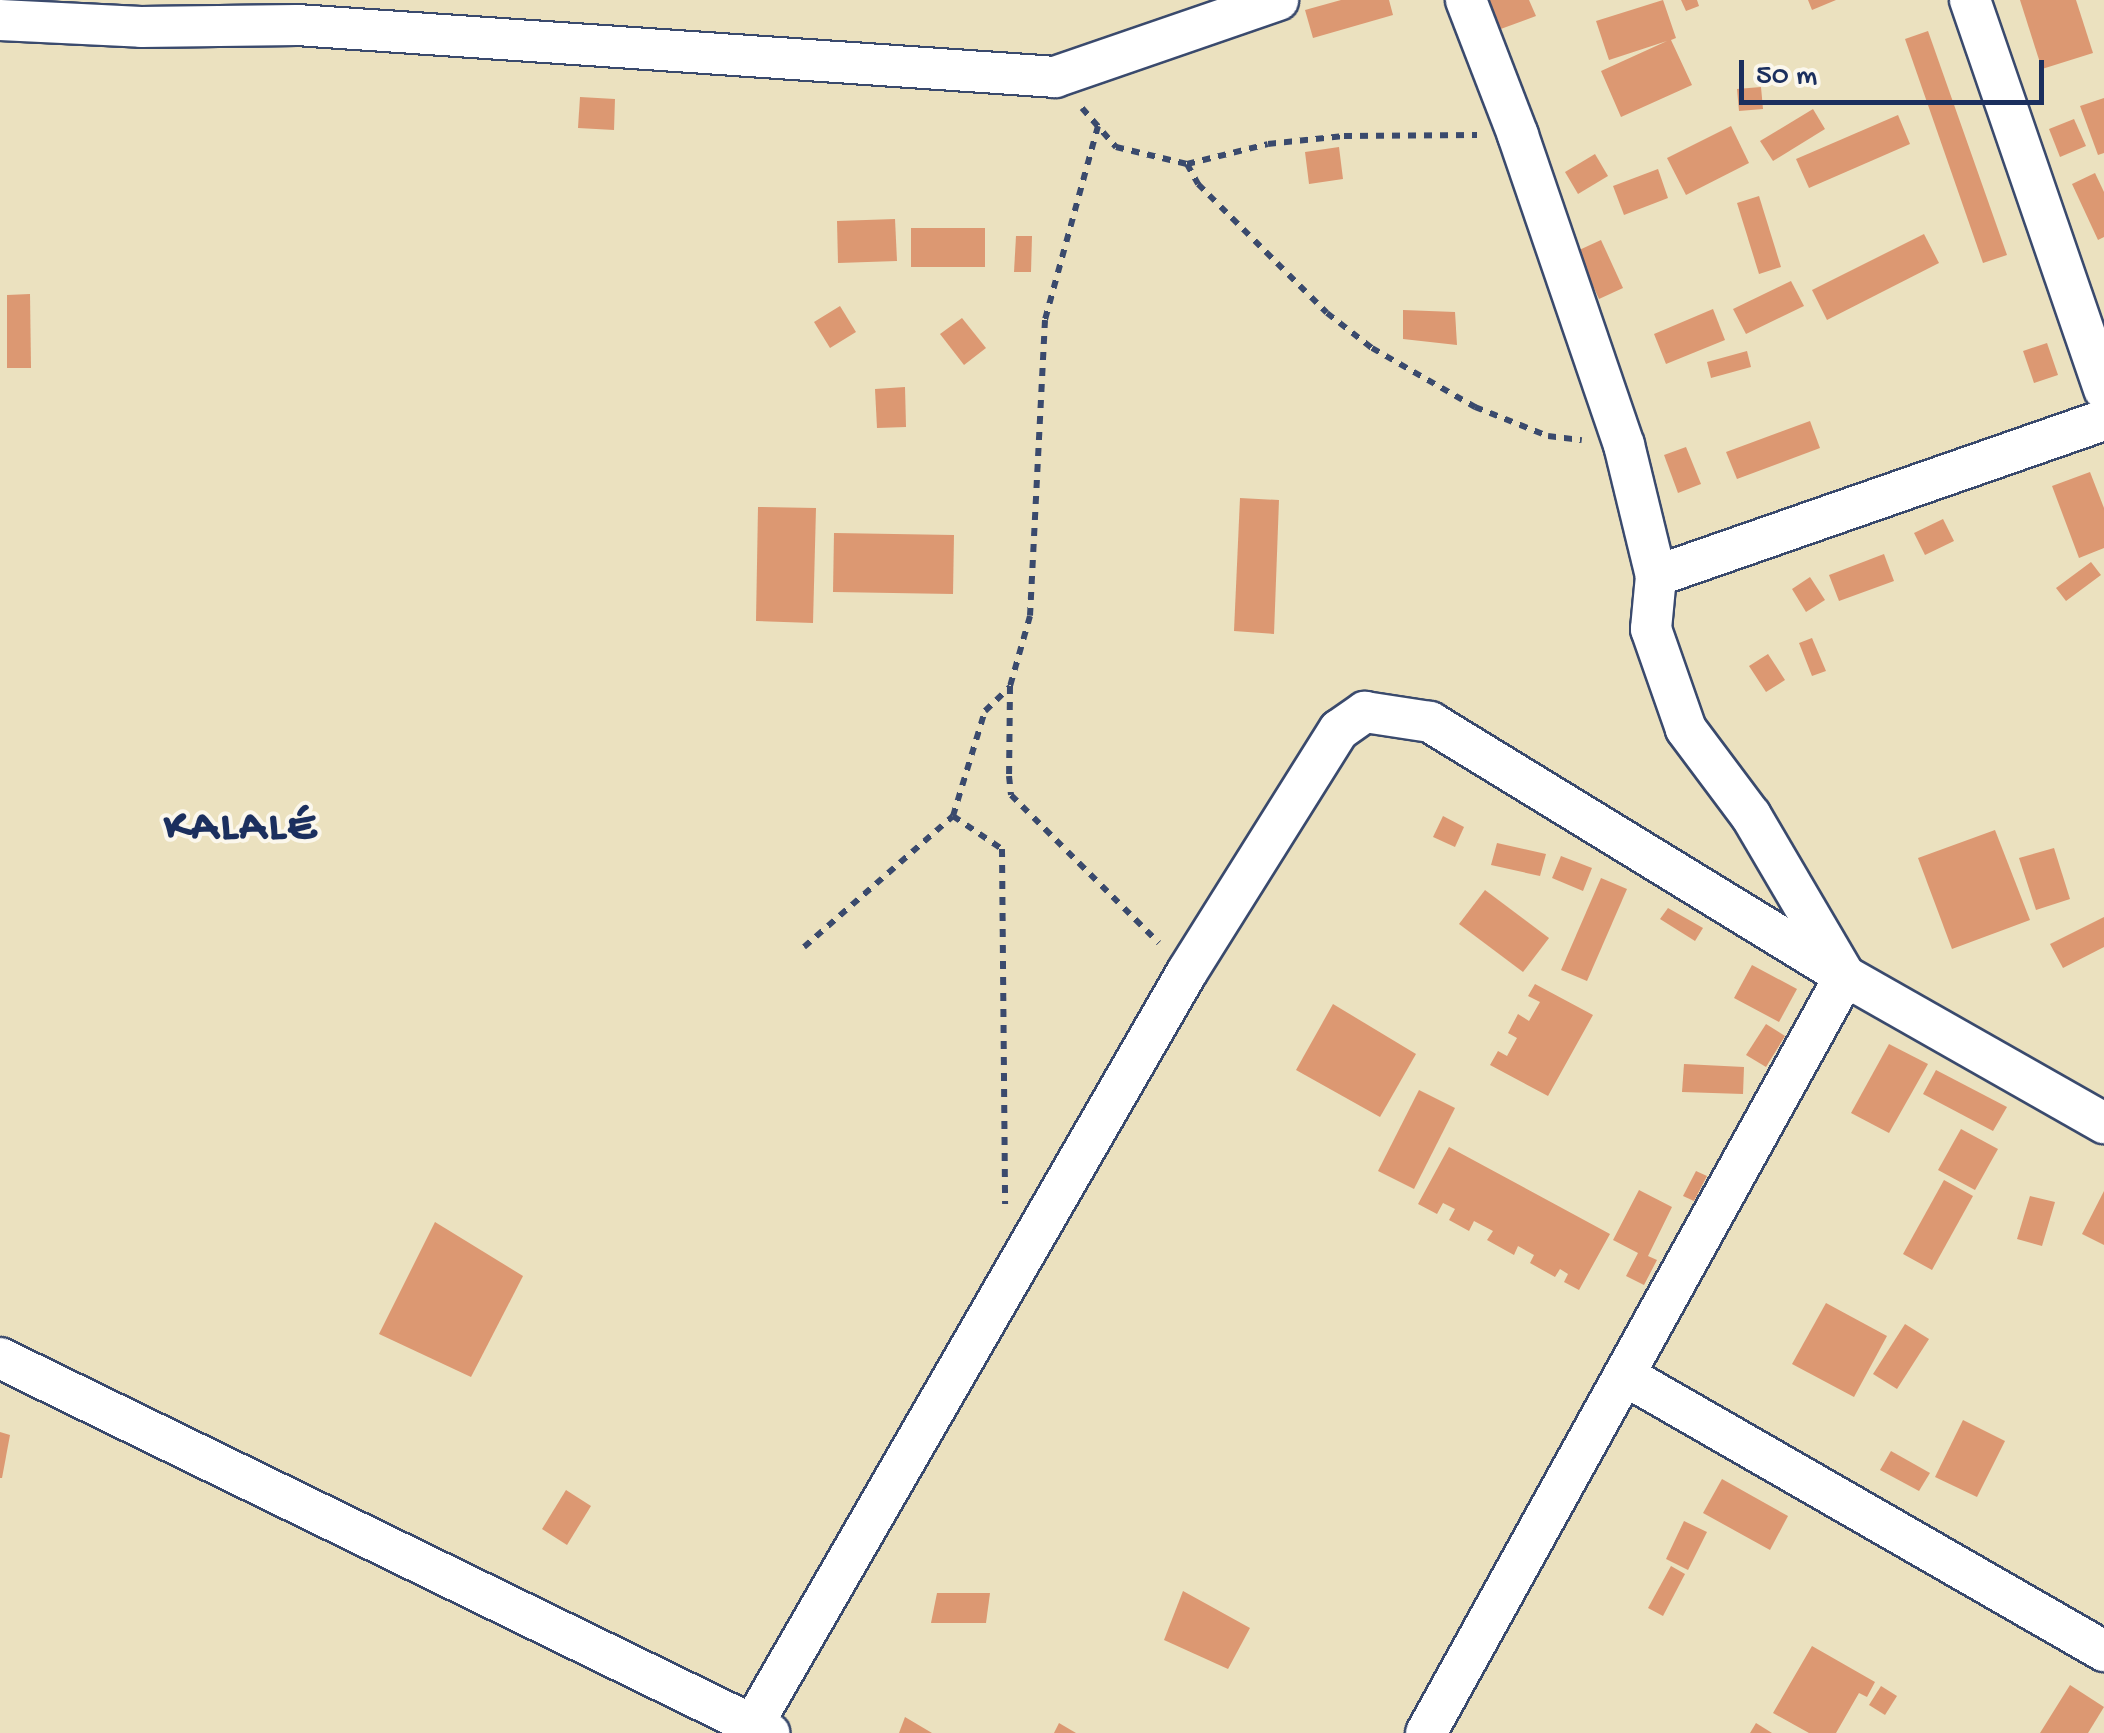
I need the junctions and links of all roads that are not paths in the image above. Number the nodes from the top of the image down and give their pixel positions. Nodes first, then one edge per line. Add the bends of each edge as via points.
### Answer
1 (363, 0) edge
2 (1278, 0) edge
3 (1466, 0) edge
4 (1970, 0) edge
5 (0, 20) edge
6 (297, 24) junction
7 (2104, 390) edge
8 (2104, 420) edge
9 (1656, 576) junction
10 (1844, 976) junction
11 (2104, 1123) edge
12 (0, 1358) edge
13 (1624, 1375) junction
14 (2104, 1651) edge
15 (756, 1730) edge
16 (1426, 1733) edge

1 - 6 street
2 - 6 street via 1055,77
3 - 9 street via 1624,446
4 - 7 street
5 - 6 street via 142,27
8 - 9 street
9 - 10 street via 1651,629 1686,729 1752,816
10 - 11 street
10 - 13 street
10 - 15 street via 1430,722 1365,712 1339,730 1187,972
12 - 15 street
13 - 14 street
13 - 16 street

